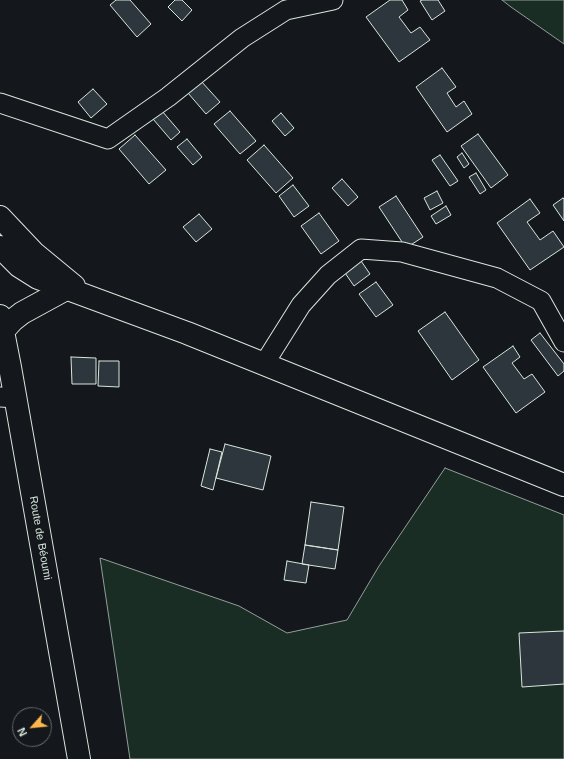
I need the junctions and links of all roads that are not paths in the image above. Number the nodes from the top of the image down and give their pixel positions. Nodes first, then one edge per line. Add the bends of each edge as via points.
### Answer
1 (333, 0) edge
2 (0, 103) edge
3 (0, 217) edge
4 (0, 247) edge
5 (66, 289) junction
6 (87, 297) junction
7 (2, 324) edge
8 (564, 342) edge
9 (264, 364) junction
10 (7, 397) edge
11 (564, 485) edge
12 (79, 759) edge

1 - 2 street via 286,10 242,38 168,97 108,139
3 - 6 main road via 34,253
4 - 5 main road via 19,266 38,278
5 - 6 main road
5 - 7 main road
6 - 9 main road
7 - 10 main road, Route de Béoumi
8 - 9 street via 541,300 497,278 402,252 361,249 328,275 301,305
9 - 11 main road
10 - 12 main road, Route de Béoumi

